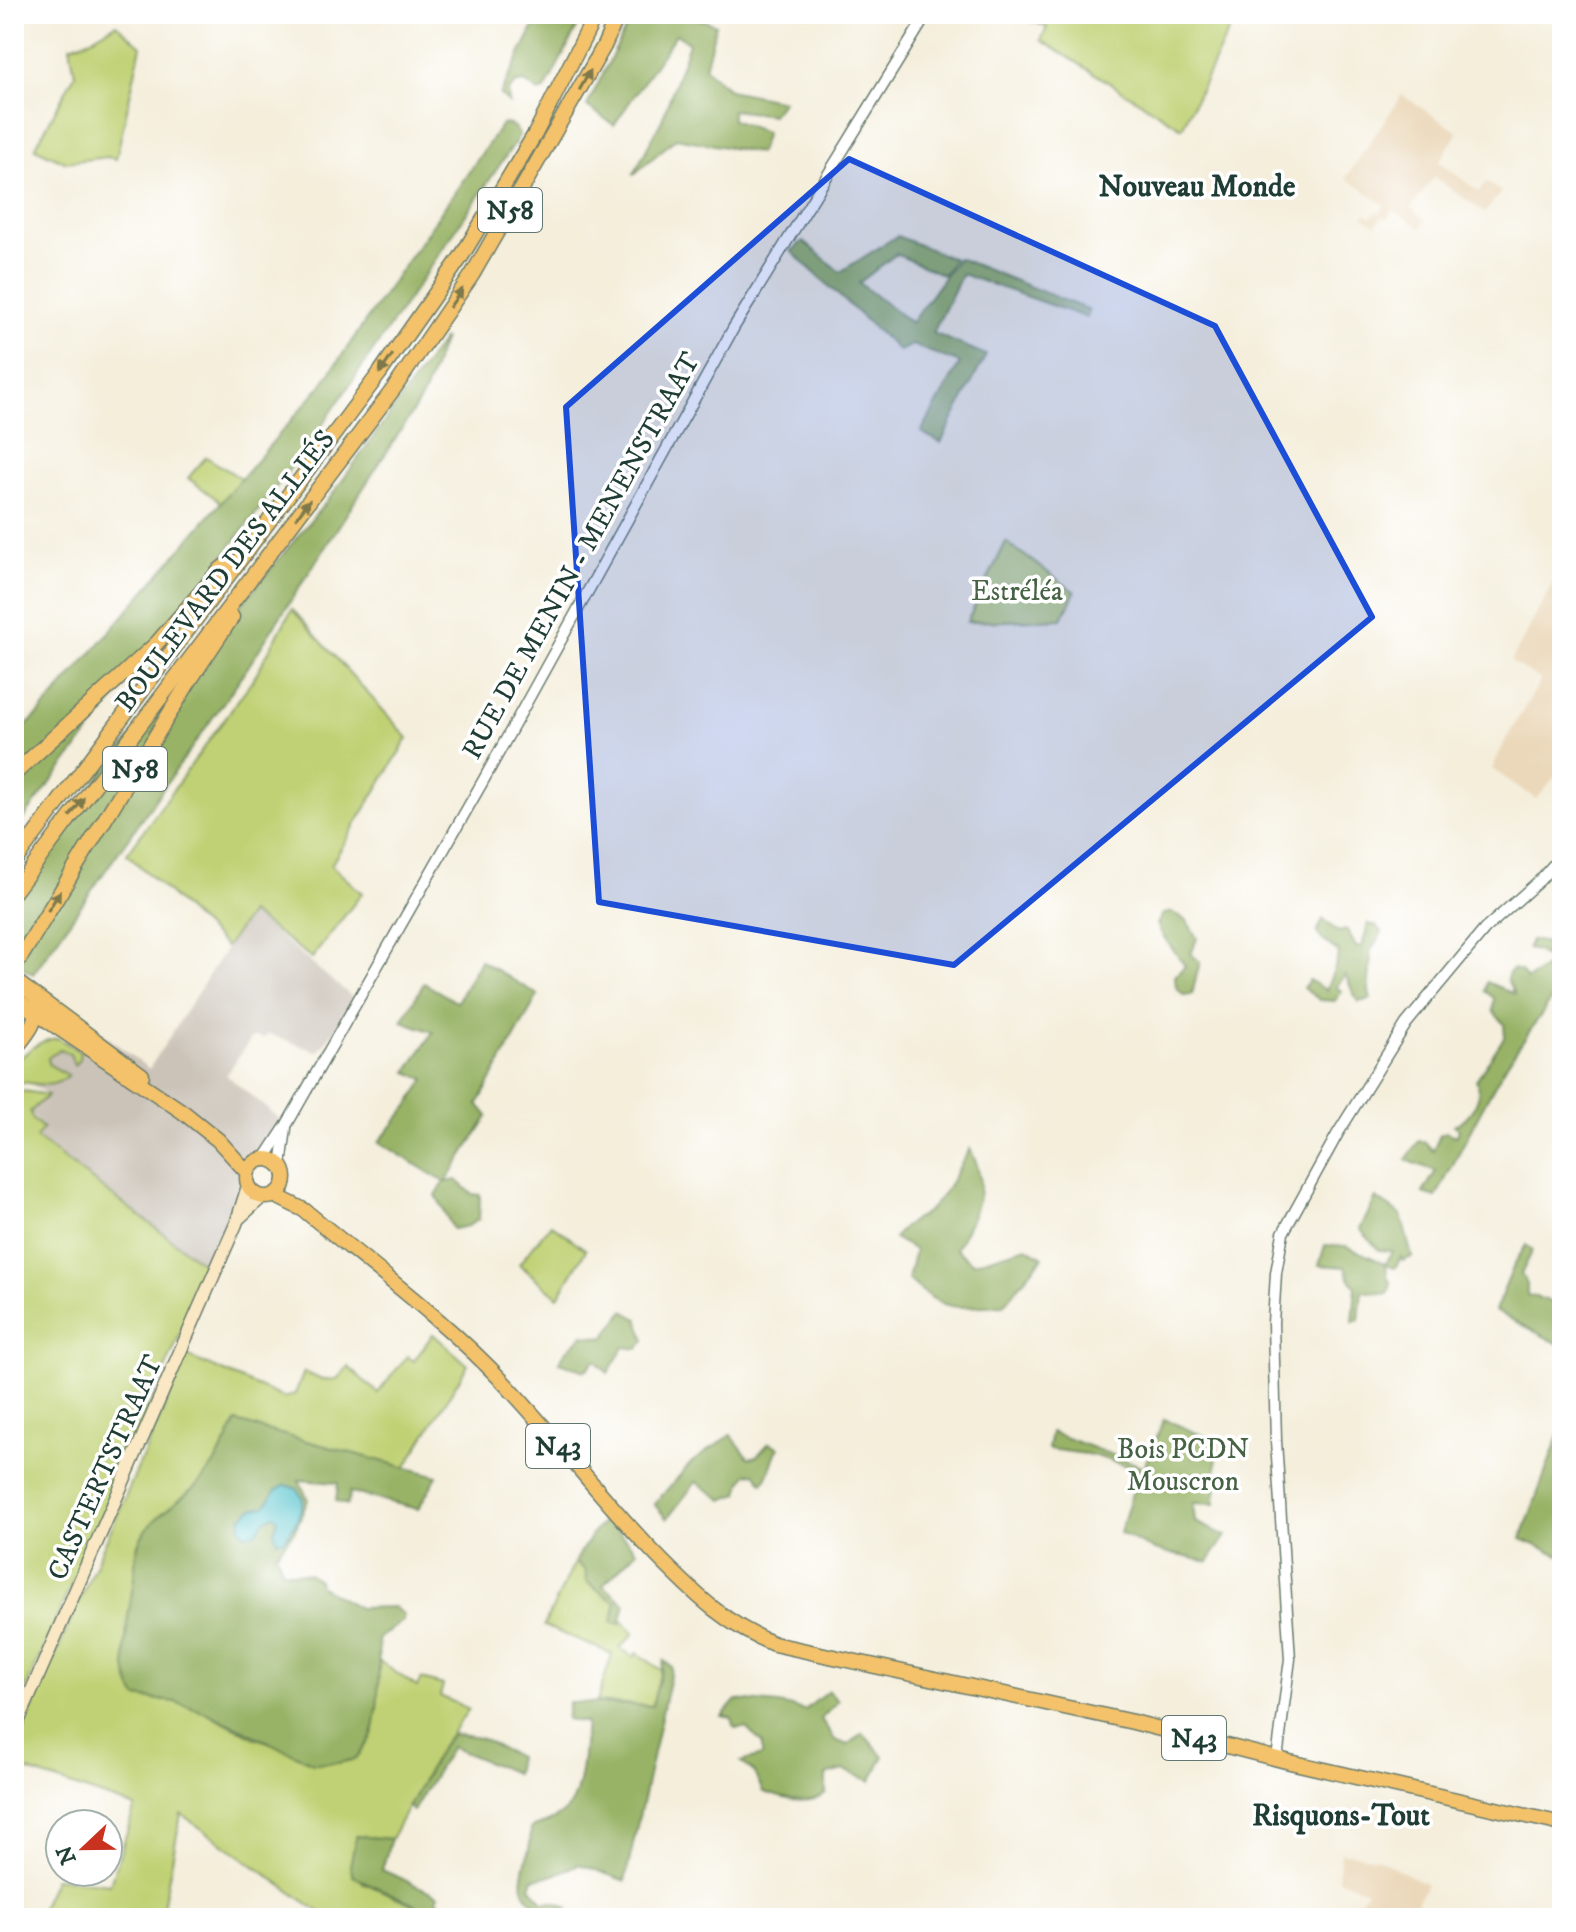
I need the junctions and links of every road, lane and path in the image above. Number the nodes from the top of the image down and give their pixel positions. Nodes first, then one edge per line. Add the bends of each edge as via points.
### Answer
1 (596, 14) edge
2 (618, 14) edge
3 (927, 14) edge
4 (249, 547) junction
5 (256, 571) junction
6 (14, 774) edge
7 (1562, 855) edge
8 (14, 862) edge
9 (14, 892) edge
10 (14, 968) edge
11 (14, 980) edge
12 (31, 993) junction
13 (14, 998) edge
14 (37, 1014) junction
15 (53, 1026) junction
16 (14, 1051) edge
17 (162, 1096) junction
18 (286, 1126) junction
19 (254, 1169) junction
20 (283, 1172) junction
21 (268, 1196) junction
22 (304, 1210) junction
23 (237, 1221) junction
24 (14, 1731) edge
25 (1277, 1759) junction
26 (1562, 1824) edge

1 -> 4 main road, BOULEVARD DES ALLIÉS / N58 via 535,134 461,257
5 -> 2 main road, BOULEVARD DES ALLIÉS / N58 via 472,275
3 - 18 street, RUE DE MENIN - MENENSTRAAT via 734,327
4 - 6 main road, N58 via 220,570 156,644
4 - 8 main road, BOULEVARD DES ALLIÉS / N58
9 -> 5 main road, BOULEVARD DES ALLIÉS / N58
10 -> 5 main road, N58
7 - 25 street via 1485,929 1406,1024 1283,1233 1273,1323 1290,1659
11 - 12 main road, N43
12 - 14 main road
12 - 17 main road, N43 via 107,1047
13 - 14 main road, N43
14 - 15 main road, N43
14 - 16 main road
15 - 16 main road
15 - 17 main road, N43
17 - 19 main road, N43
18 - 19 street, RUE DE MENIN - MENENSTRAAT
18 - 20 street, RUE DE MENIN - MENENSTRAAT
19 - 20 main road, N43
19 - 21 main road, N43
19 - 23 main road, CASTERTSTRAAT
20 - 21 main road via 281,1189
20 - 22 main road, N43
21 - 22 main road, N43
21 - 23 main road, CASTERTSTRAAT
22 - 25 main road, N43 via 476,1354 616,1513 710,1608 759,1638
23 - 24 main road, CASTERTSTRAAT
25 - 26 main road, N43

